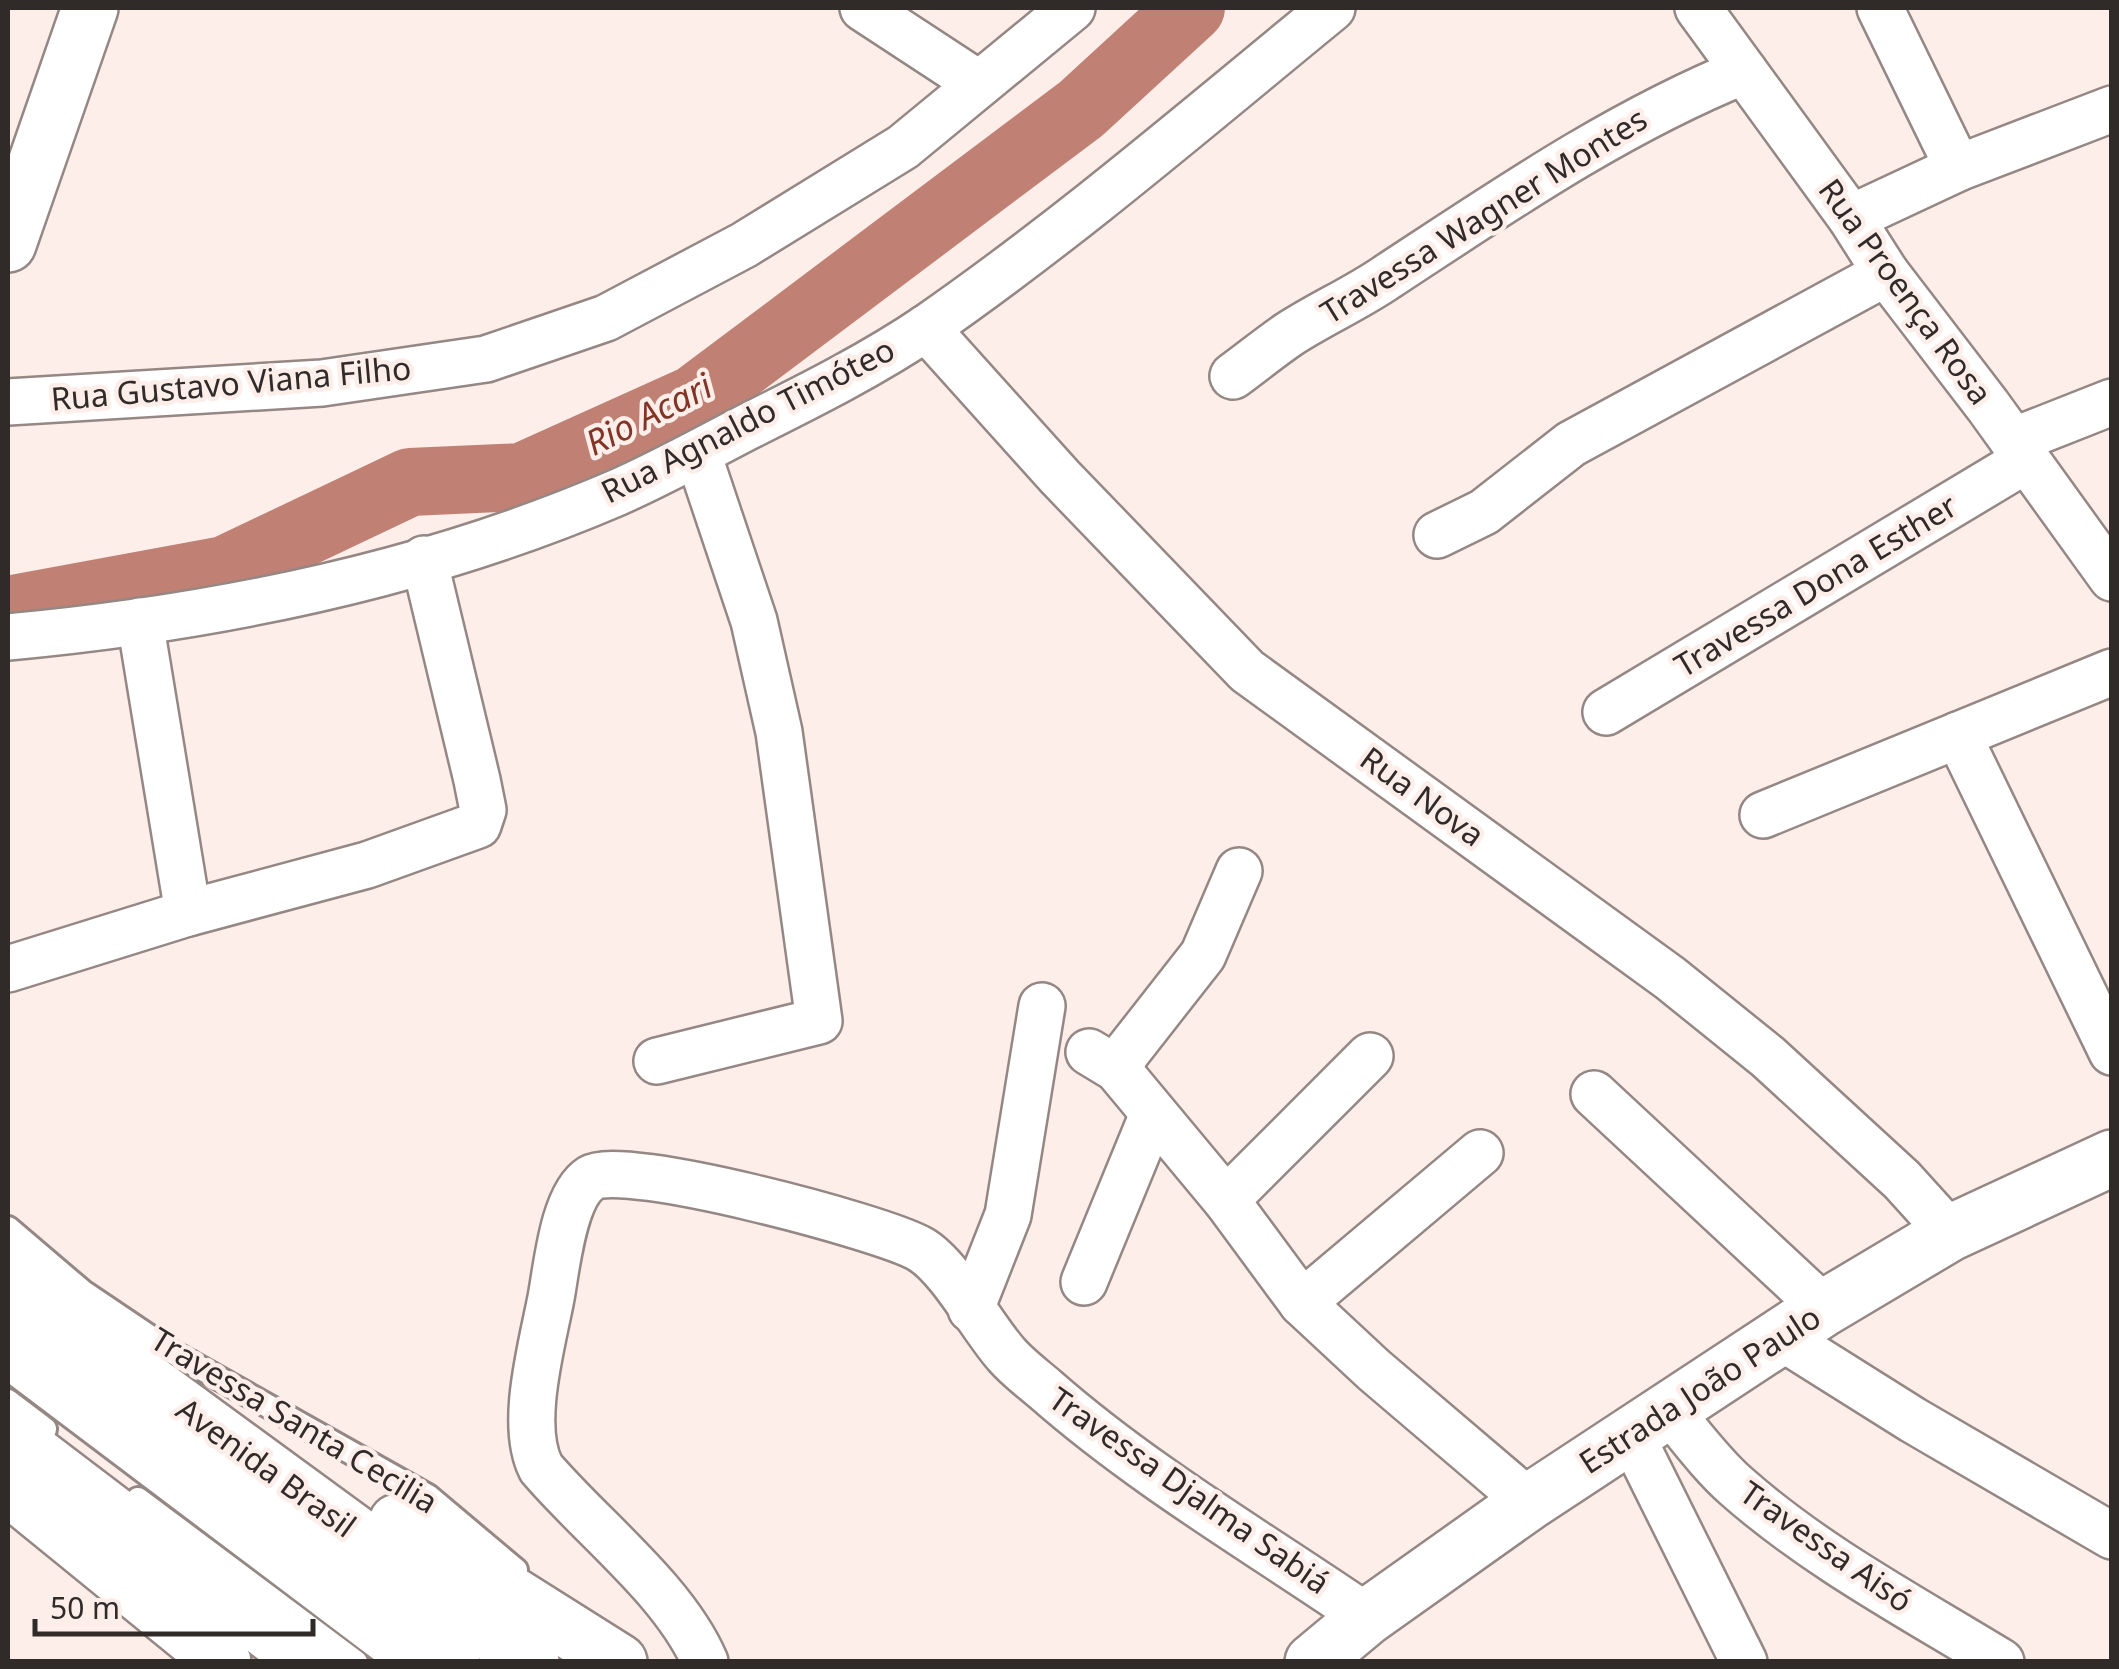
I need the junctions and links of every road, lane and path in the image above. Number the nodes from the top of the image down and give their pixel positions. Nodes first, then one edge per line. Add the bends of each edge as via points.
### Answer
1 (90, 8) edge
2 (863, 8) edge
3 (1072, 8) edge
4 (1332, 8) edge
5 (1698, 8) edge
6 (1880, 8) edge
7 (1744, 71) junction
8 (979, 84) junction
9 (2112, 109) edge
10 (1958, 168) junction
11 (1851, 218) junction
12 (8, 244) edge
13 (1886, 273) junction
14 (926, 328) junction
15 (1233, 376) dead end
16 (8, 402) edge
17 (2112, 402) edge
18 (2019, 450) junction
19 (698, 454) junction
20 (1437, 535) dead end
21 (424, 559) junction
22 (2112, 578) edge
23 (140, 622) junction
24 (8, 636) edge
25 (2112, 672) edge
26 (1606, 712) dead end
27 (1958, 736) junction
28 (1763, 816) dead end
29 (1238, 872) dead end
30 (188, 913) junction
31 (8, 969) edge
32 (1042, 1006) dead end
33 (2112, 1052) edge
34 (1370, 1056) dead end
35 (657, 1061) dead end
36 (1594, 1094) dead end
37 (1153, 1114) junction
38 (1480, 1153) dead end
39 (2112, 1158) edge
40 (1226, 1200) junction
41 (8, 1228) edge
42 (1950, 1233) junction
43 (8, 1267) edge
44 (1084, 1282) dead end
45 (1302, 1304) junction
46 (971, 1309) junction
47 (1802, 1322) junction
48 (8, 1329) edge
49 (8, 1369) edge
50 (8, 1401) edge
51 (1650, 1422) junction
52 (8, 1434) edge
53 (71, 1448) dead end
54 (118, 1484) dead end
55 (8, 1487) edge
56 (1529, 1502) junction
57 (2112, 1536) edge
58 (1367, 1617) junction
59 (549, 1645) edge
60 (221, 1661) edge
61 (308, 1662) edge
62 (356, 1662) edge
63 (396, 1662) edge
64 (452, 1662) edge
65 (618, 1662) edge
66 (704, 1662) edge
67 (1313, 1662) edge
68 (1744, 1662) edge
69 (2001, 1662) edge

1 - 12 main road
2 - 8 street
3 - 8 street, Rua Gustavo Viana Filho
4 - 14 street, Rua Agnaldo Timóteo via 1071,222
5 - 7 street, Rua Proença Rosa
6 - 10 street
7 - 11 street, Rua Proença Rosa
7 - 15 street, Travessa Wagner Montes via 1688,94 1538,178
8 - 16 street, Rua Gustavo Viana Filho via 903,147 744,246 606,318 486,359 322,384
9 - 10 street
10 - 11 street
11 - 13 street, Rua Proença Rosa
13 - 18 street, Rua Proença Rosa
13 - 20 street via 1572,444 1484,512
14 - 19 street, Rua Agnaldo Timóteo
14 - 42 street, Rua Nova via 1247,671 1670,978 1768,1057
17 - 18 street, Travessa Dona Esther
18 - 22 street, Rua Proença Rosa
18 - 26 street, Travessa Dona Esther
19 - 21 street, Rua Agnaldo Timóteo via 542,522
19 - 35 street via 754,621 779,732 819,1020
21 - 23 street, Rua Agnaldo Timóteo
21 - 30 street via 482,810 478,825 367,865
23 - 24 street, Rua Agnaldo Timóteo
23 - 30 street
25 - 27 street
27 - 28 street
27 - 33 street
29 - 37 street via 1202,956 1127,1052 1103,1061
30 - 31 street
32 - 46 street via 1008,1215
34 - 40 street
36 - 47 street
37 - 40 street
37 - 44 street
38 - 45 street
39 - 42 main road, Estrada João Paulo
40 - 45 street
41 - 59 lane, Travessa Santa Cecilia via 82,1290 174,1353 428,1496 513,1567
42 - 47 main road, Estrada João Paulo
43 - 59 main road, Avenida Brasil via 178,1404 302,1466
45 - 56 street
46 - 58 street, Travessa Djalma Sabiá via 1008,1356 1077,1418
46 - 66 street, Travessa Djalma Sabiá via 922,1250 890,1237 668,1180 610,1172 580,1188 569,1212 540,1357 532,1444 541,1468 662,1596
47 - 51 main road, Estrada João Paulo
47 - 57 street via 1913,1420
48 - 64 main road, Avenida Brasil
49 - 63 lane
50 - 53 lane
51 - 56 main road, Estrada João Paulo
51 - 68 street
51 - 69 street, Travessa Aisó via 1778,1519
52 - 61 main road
54 - 62 lane
55 - 60 main road
56 - 58 main road, Estrada João Paulo
58 - 67 main road, Estrada João Paulo
59 - 65 main road, Avenida Brasil

